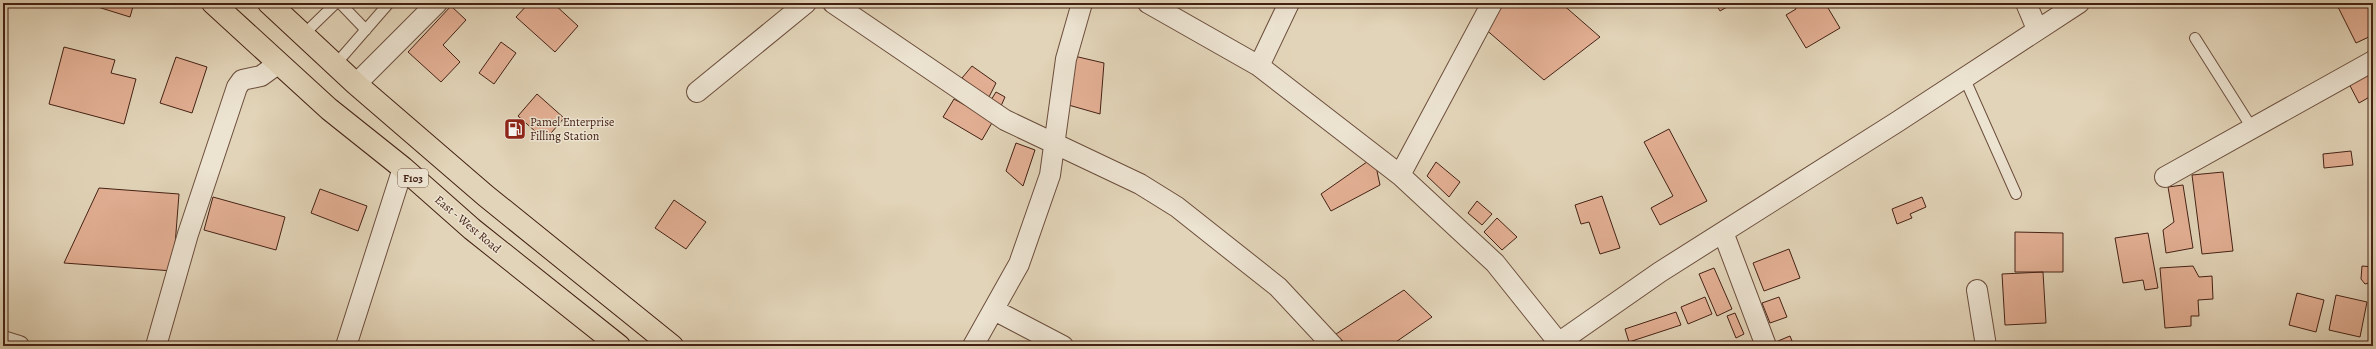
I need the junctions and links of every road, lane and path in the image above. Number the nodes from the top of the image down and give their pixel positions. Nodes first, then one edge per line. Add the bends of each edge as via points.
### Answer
1 (213, 3) edge
2 (269, 3) edge
3 (336, 3) edge
4 (340, 3) edge
5 (389, 3) edge
6 (437, 3) edge
7 (806, 3) edge
8 (833, 3) edge
9 (1082, 3) edge
10 (1148, 3) edge
11 (1289, 3) edge
12 (1492, 3) edge
13 (2026, 3) edge
14 (2079, 3) edge
15 (2037, 29) junction
16 (366, 30) junction
17 (303, 35) junction
18 (2195, 38) dead end
19 (2373, 61) edge
20 (279, 63) junction
21 (335, 65) junction
22 (1259, 66) junction
23 (1964, 78) junction
24 (356, 84) junction
25 (697, 92) dead end
26 (2252, 128) junction
27 (1054, 145) junction
28 (403, 168) junction
29 (1400, 175) junction
30 (2165, 177) dead end
31 (2016, 194) dead end
32 (1723, 232) junction
33 (1977, 290) dead end
34 (994, 310) junction
35 (3, 341) edge
36 (1556, 344) edge
37 (19, 346) edge
38 (156, 346) edge
39 (346, 346) edge
40 (619, 346) edge
41 (672, 346) edge
42 (974, 346) edge
43 (1063, 346) edge
44 (1333, 346) edge
45 (1766, 346) edge
46 (1986, 346) edge

1 - 20 main road, East - West Road / F103
2 - 17 main road, F103
3 - 17 lane
4 - 16 lane
5 - 16 lane
6 - 24 street
7 - 25 street
8 - 27 street via 1005,120
9 - 27 street via 1066,59
10 - 22 street
11 - 22 street
12 - 29 street
13 - 15 street
14 - 15 street
15 - 23 street
16 - 21 lane
17 - 21 main road, F103
18 - 26 lane
19 - 26 street
20 - 28 main road, East - West Road / F103 via 329,109
20 - 38 street via 261,76 242,80 237,87 188,234
21 - 24 main road, F103
22 - 29 street
23 - 31 lane
23 - 32 street
24 - 41 main road, F103 via 486,196
26 - 30 street
27 - 34 street via 1050,175 1019,264
27 - 44 street via 1140,184 1177,207 1278,286
28 - 39 street
28 - 40 main road, East - West Road / F103 via 472,229
29 - 36 street via 1495,263
32 - 36 street
32 - 45 street
33 - 46 street
34 - 42 street
34 - 43 street
35 - 37 street

